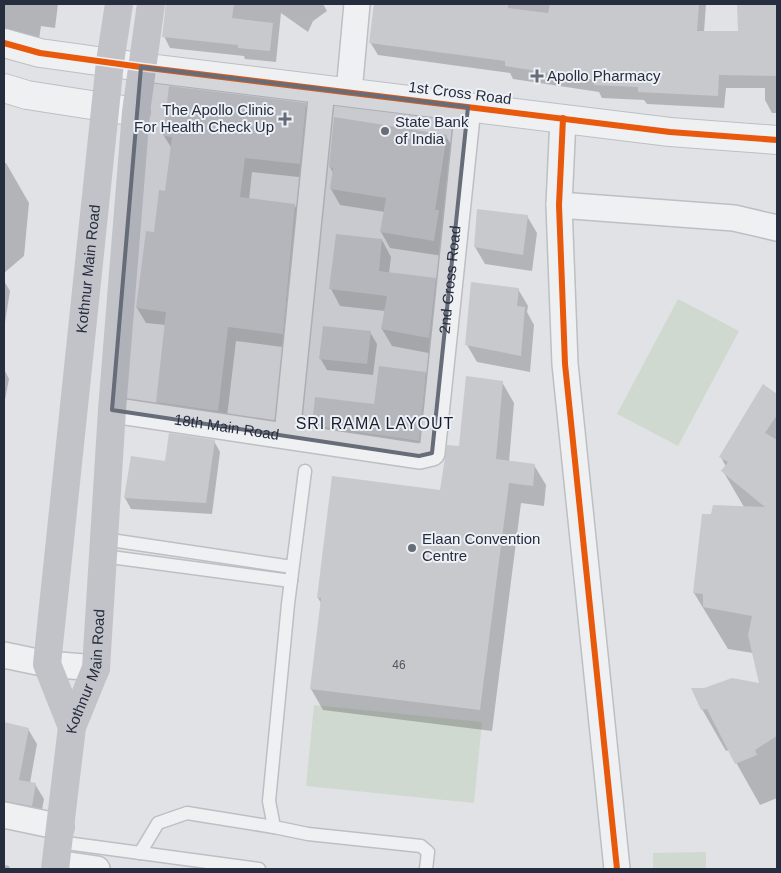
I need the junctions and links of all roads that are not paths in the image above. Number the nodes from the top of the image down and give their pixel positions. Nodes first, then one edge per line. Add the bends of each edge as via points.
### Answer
1 (119, 4) edge
2 (150, 4) edge
3 (357, 4) edge
4 (4, 43) edge
5 (110, 62) junction
6 (141, 67) junction
7 (4, 88) edge
8 (322, 89) junction
9 (349, 92) junction
10 (468, 107) junction
11 (105, 109) junction
12 (136, 112) junction
13 (563, 118) junction
14 (777, 140) edge
15 (559, 206) junction
16 (777, 228) edge
17 (112, 410) junction
18 (287, 435) junction
19 (432, 453) joint
20 (305, 471) dead end
21 (104, 548) junction
22 (292, 566) junction
23 (291, 581) junction
24 (4, 655) edge
25 (47, 664) junction
26 (96, 668) junction
27 (72, 727) junction
28 (4, 815) edge
29 (274, 827) junction
30 (58, 850) edge
31 (140, 853) junction
32 (97, 869) edge
33 (259, 869) edge
34 (426, 869) edge
35 (616, 869) edge

1 - 5 main road, Kothnur Main Road
2 - 6 main road, Kothnur Main Road
3 - 9 street
4 - 5 street, 1st Cross Road via 40,53
5 - 6 street, 1st Cross Road
5 - 11 main road, Kothnur Main Road
6 - 8 street, 1st Cross Road
6 - 12 main road, Kothnur Main Road
7 - 11 street
8 - 9 street, 1st Cross Road
8 - 18 street
9 - 10 street, 1st Cross Road
10 - 13 street, 1st Cross Road
10 - 19 street, 2nd Cross Road
11 - 12 street
11 - 25 main road, Kothnur Main Road
12 - 17 main road, Kothnur Main Road
13 - 14 street, 1st Cross Road via 670,132
13 - 15 street
15 - 16 street via 734,218
15 - 35 street via 565,364
17 - 18 street, 18th Main Road
17 - 21 main road, Kothnur Main Road
18 - 19 street, 18th Main Road via 419,456
20 - 22 lane
21 - 22 lane
21 - 23 lane
21 - 26 main road, Kothnur Main Road
22 - 23 lane
23 - 29 lane via 269,801
24 - 25 street
25 - 26 street
25 - 27 main road, Kothnur Main Road
26 - 27 main road, Kothnur Main Road
27 - 30 main road
28 - 30 street
29 - 31 lane via 187,812 158,823
29 - 34 lane via 308,834 421,846 428,852
30 - 31 lane
30 - 32 street
31 - 33 lane

